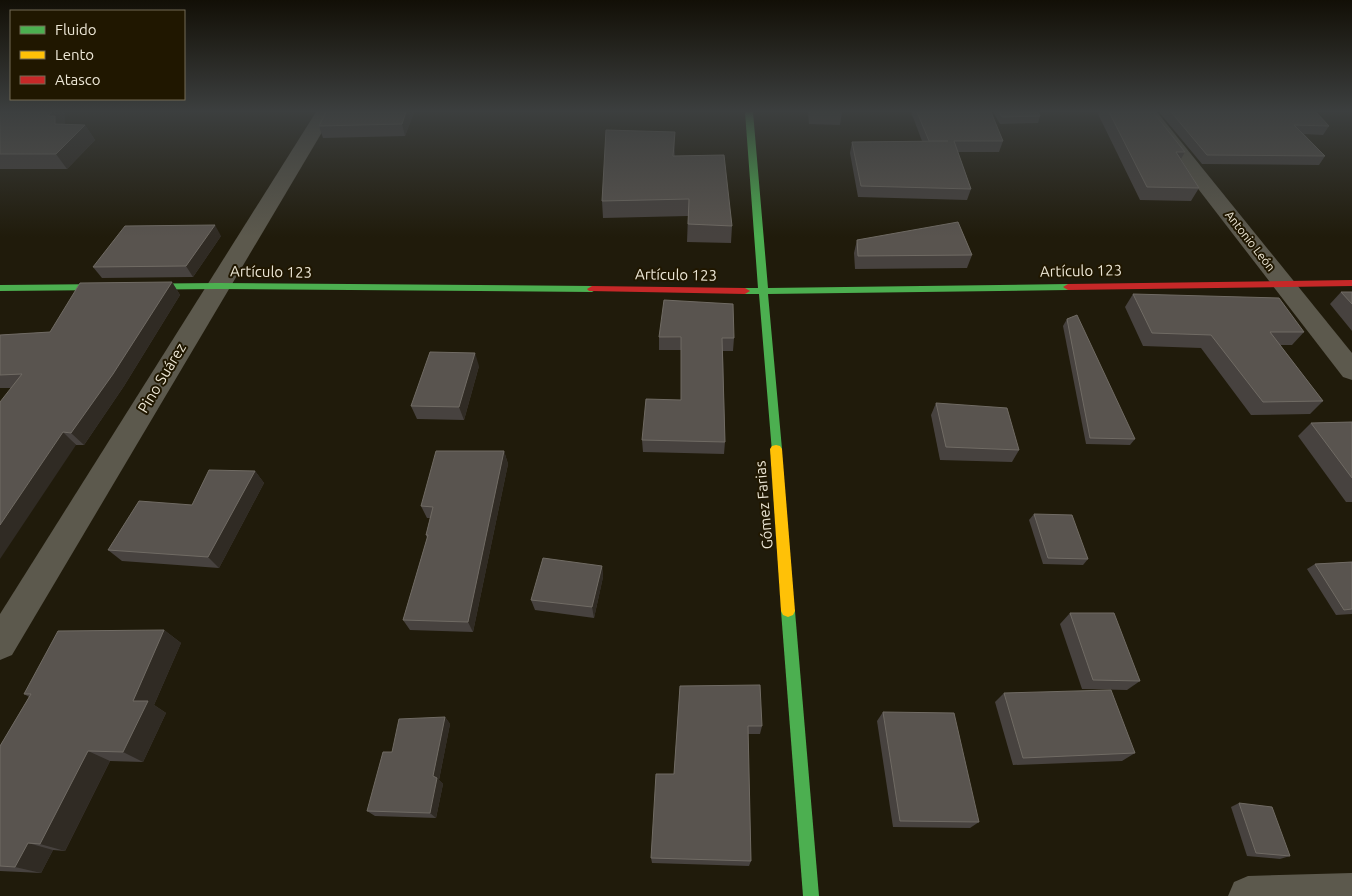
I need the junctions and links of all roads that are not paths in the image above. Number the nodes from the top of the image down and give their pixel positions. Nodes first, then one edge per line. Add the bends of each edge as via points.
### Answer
1 (299, 154) edge
2 (752, 154) edge
3 (1181, 154) edge
4 (1283, 283) junction
5 (1352, 283) edge
6 (218, 286) junction
7 (0, 288) edge
8 (762, 291) junction
9 (1352, 371) edge
10 (0, 644) edge
11 (1352, 893) edge
12 (811, 896) edge
13 (1248, 896) edge

1 - 6 street, Pino Suárez
2 - 8 street, Gómez Farias
3 - 4 street, Antonio León
4 - 5 street, Artículo 123
4 - 8 street, Artículo 123
4 - 9 street, Antonio León
6 - 7 street, Artículo 123
6 - 8 street, Artículo 123
6 - 10 street, Pino Suárez
8 - 12 street, Gómez Farias
11 - 13 street

